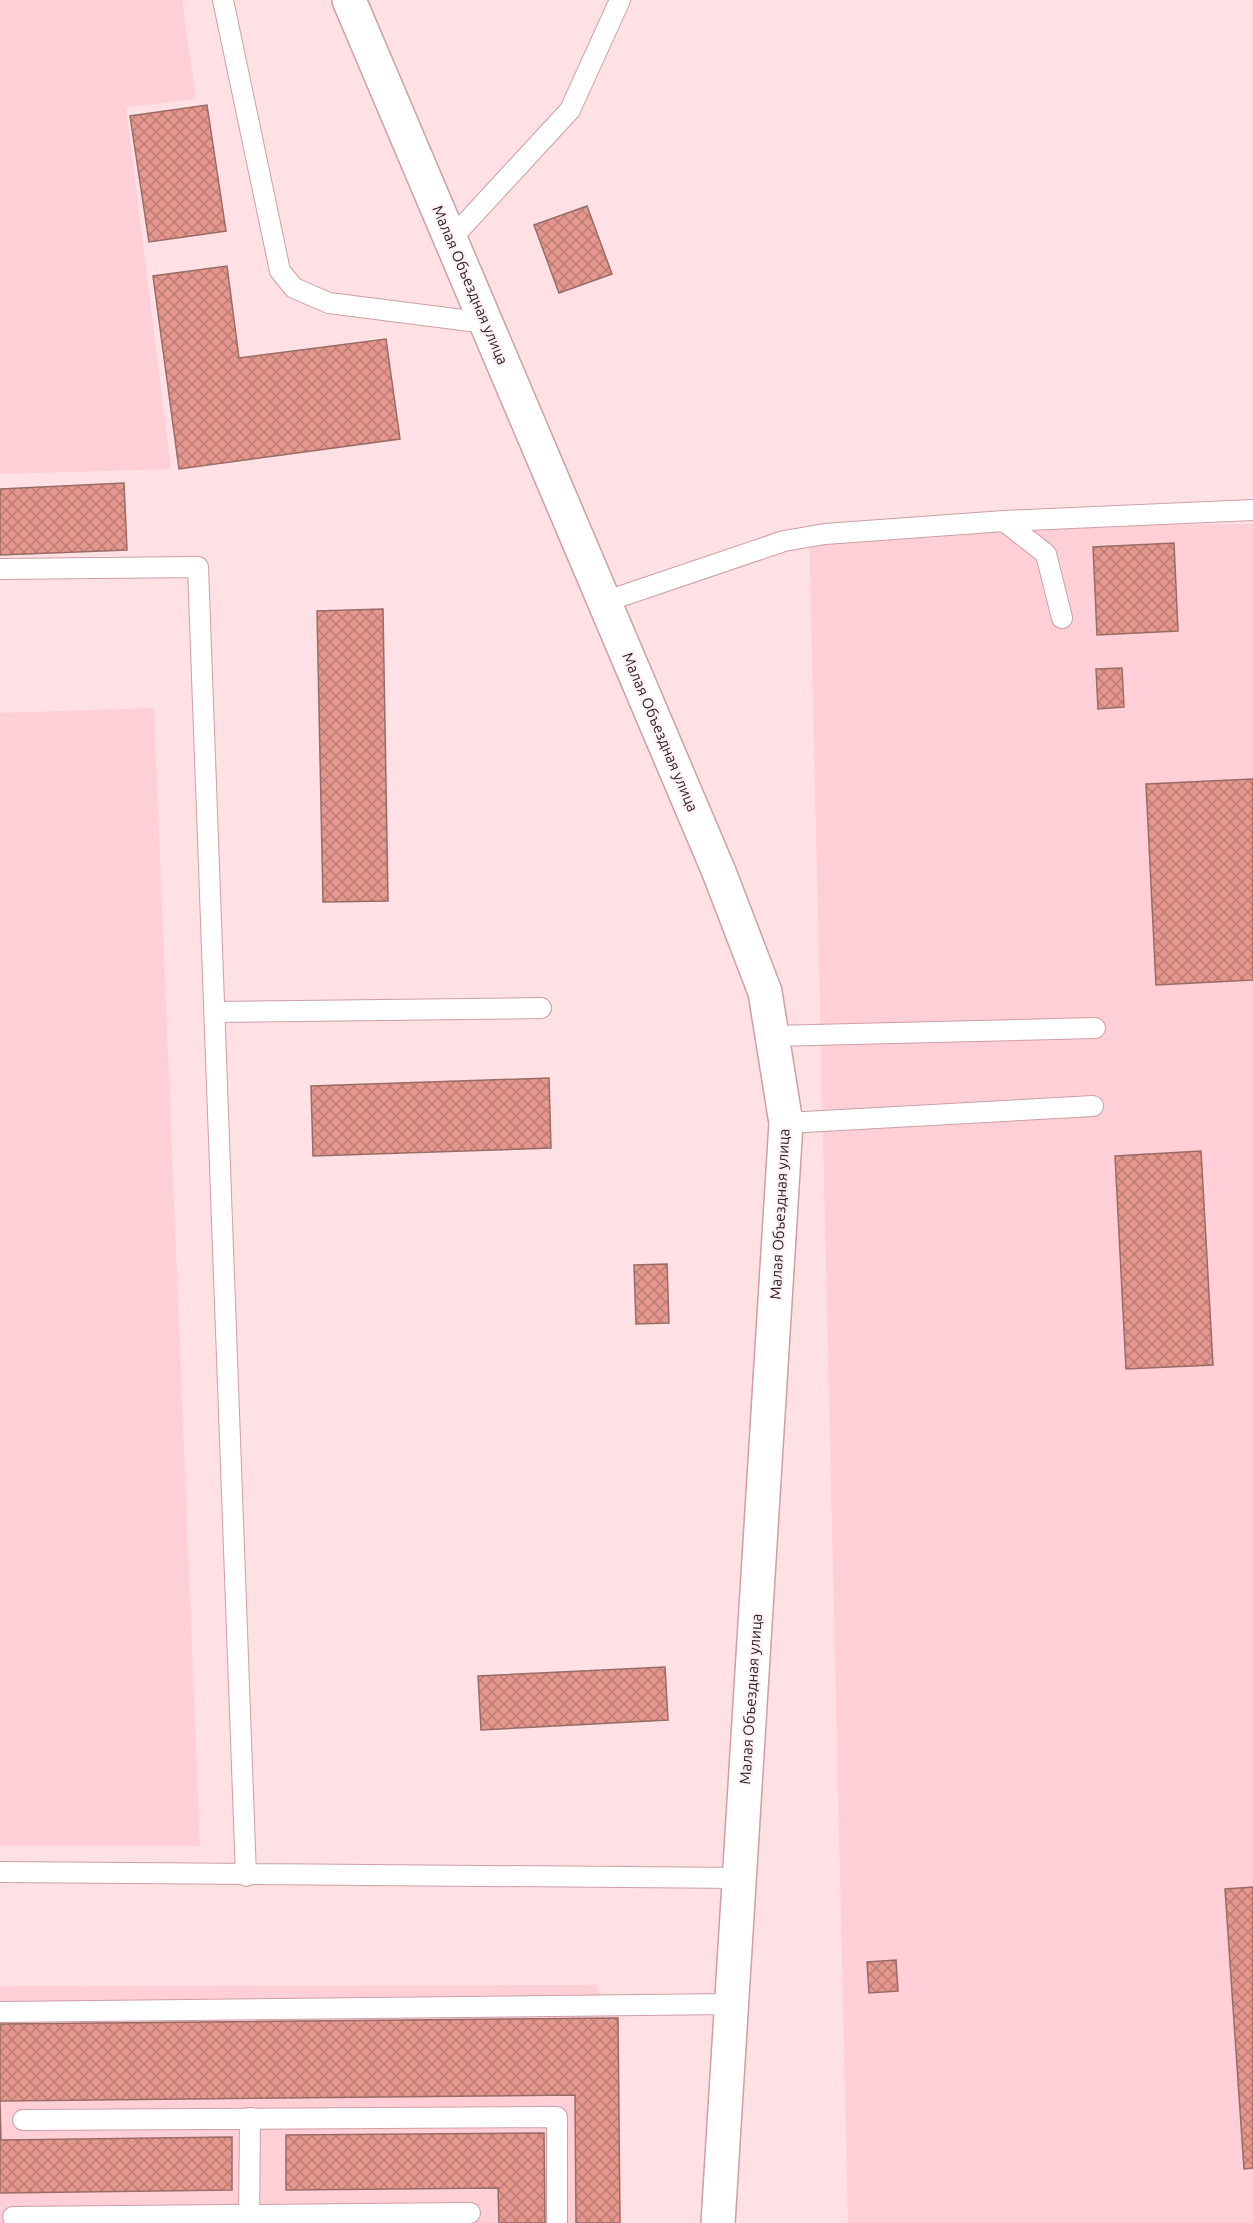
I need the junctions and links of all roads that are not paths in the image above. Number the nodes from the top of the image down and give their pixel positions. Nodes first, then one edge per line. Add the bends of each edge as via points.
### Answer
1 (223, 0) edge
2 (349, 0) edge
3 (620, 0) edge
4 (451, 239) junction
5 (486, 323) junction
6 (1253, 510) edge
7 (1004, 520) junction
8 (0, 569) edge
9 (604, 602) junction
10 (1062, 618) dead end
11 (541, 1008) dead end
12 (214, 1012) junction
13 (1095, 1028) dead end
14 (772, 1036) junction
15 (1093, 1106) dead end
16 (786, 1124) junction
17 (0, 1872) edge
18 (246, 1876) junction
19 (740, 1878) junction
20 (732, 2004) junction
21 (0, 2012) edge
22 (249, 2118) junction
23 (23, 2120) dead end
24 (470, 2213) dead end
25 (13, 2217) dead end
26 (249, 2219) edge
27 (557, 2223) edge
28 (718, 2223) edge

1 - 5 lane via 280,271 294,288 328,303
2 - 4 street, Малая Объездная улица
3 - 4 lane via 570,111
4 - 5 street, Малая Объездная улица
5 - 9 street, Малая Объездная улица
6 - 7 lane
7 - 9 lane via 825,534 784,541
7 - 10 lane via 1046,554
8 - 12 lane via 198,567
9 - 14 street, Малая Объездная улица via 765,992
11 - 12 lane
12 - 18 lane
13 - 14 lane
14 - 16 street, Малая Объездная улица
15 - 16 lane
16 - 19 street, Малая Объездная улица
17 - 18 lane
18 - 19 lane
19 - 20 street, Малая Объездная улица
20 - 21 lane
20 - 28 street, Малая Объездная улица
22 - 23 lane
22 - 26 lane
22 - 27 lane via 557,2117
24 - 26 lane
25 - 26 lane

